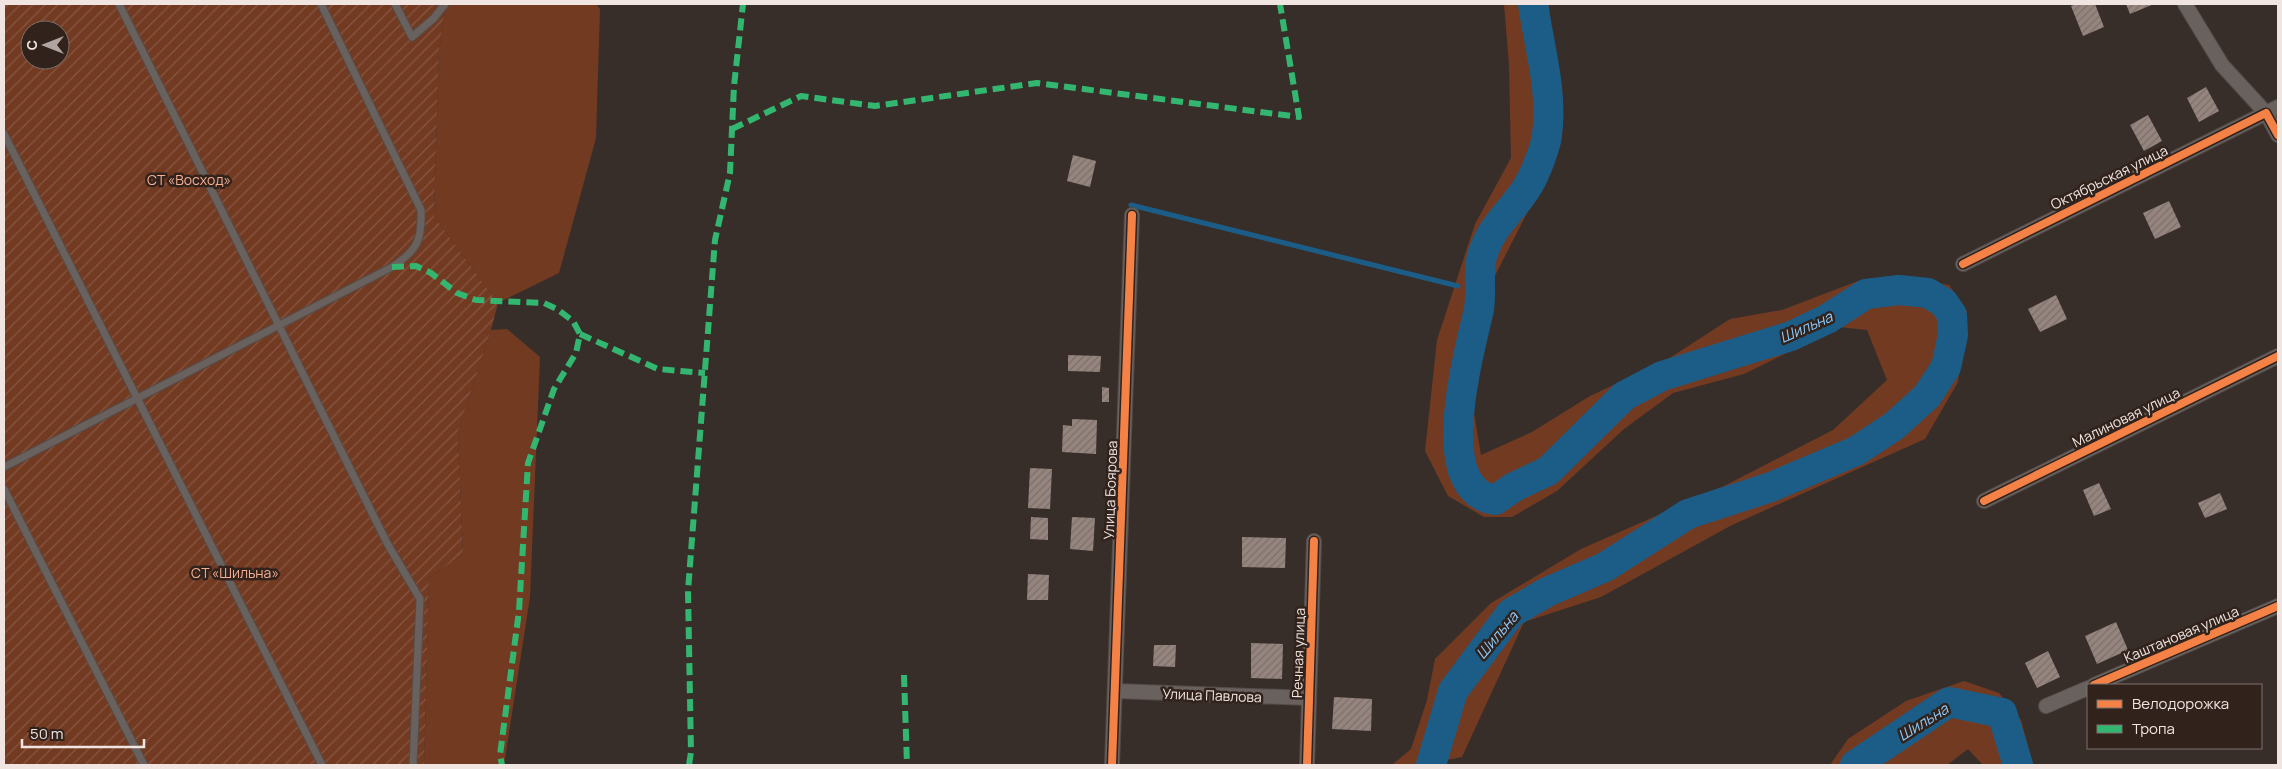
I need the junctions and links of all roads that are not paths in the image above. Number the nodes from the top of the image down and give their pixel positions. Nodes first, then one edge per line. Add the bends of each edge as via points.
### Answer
1 (119, 4) edge
2 (321, 4) edge
3 (396, 4) edge
4 (445, 4) edge
5 (2185, 4) edge
6 (2272, 110) edge
7 (4, 134) edge
8 (2278, 134) edge
9 (1132, 215) dead end
10 (1963, 264) dead end
11 (280, 325) junction
12 (2278, 356) edge
13 (136, 400) junction
14 (4, 467) edge
15 (4, 488) edge
16 (1984, 500) dead end
17 (1314, 541) dead end
18 (2278, 606) edge
19 (2096, 684) edge
20 (2087, 688) edge
21 (1115, 691) junction
22 (1309, 698) junction
23 (2046, 706) dead end
24 (144, 765) edge
25 (322, 765) edge
26 (413, 765) edge
27 (1112, 765) edge
28 (1307, 765) edge

1 - 11 lane
2 - 11 lane via 421,210 421,227 418,243 409,256
3 - 4 lane via 412,37
5 - 6 street via 2222,65
6 - 8 street
6 - 10 street, Октябрьская улица
7 - 13 lane
9 - 21 street, Улица Боярова
11 - 13 lane
11 - 26 lane via 387,543 420,599
12 - 16 street, Малиновая улица
13 - 14 lane
13 - 25 lane
15 - 24 lane
17 - 22 street, Речная улица
18 - 19 street, Каштановая улица
20 - 23 street
21 - 22 street, Улица Павлова
21 - 27 street, Улица Боярова
22 - 28 street, Речная улица

